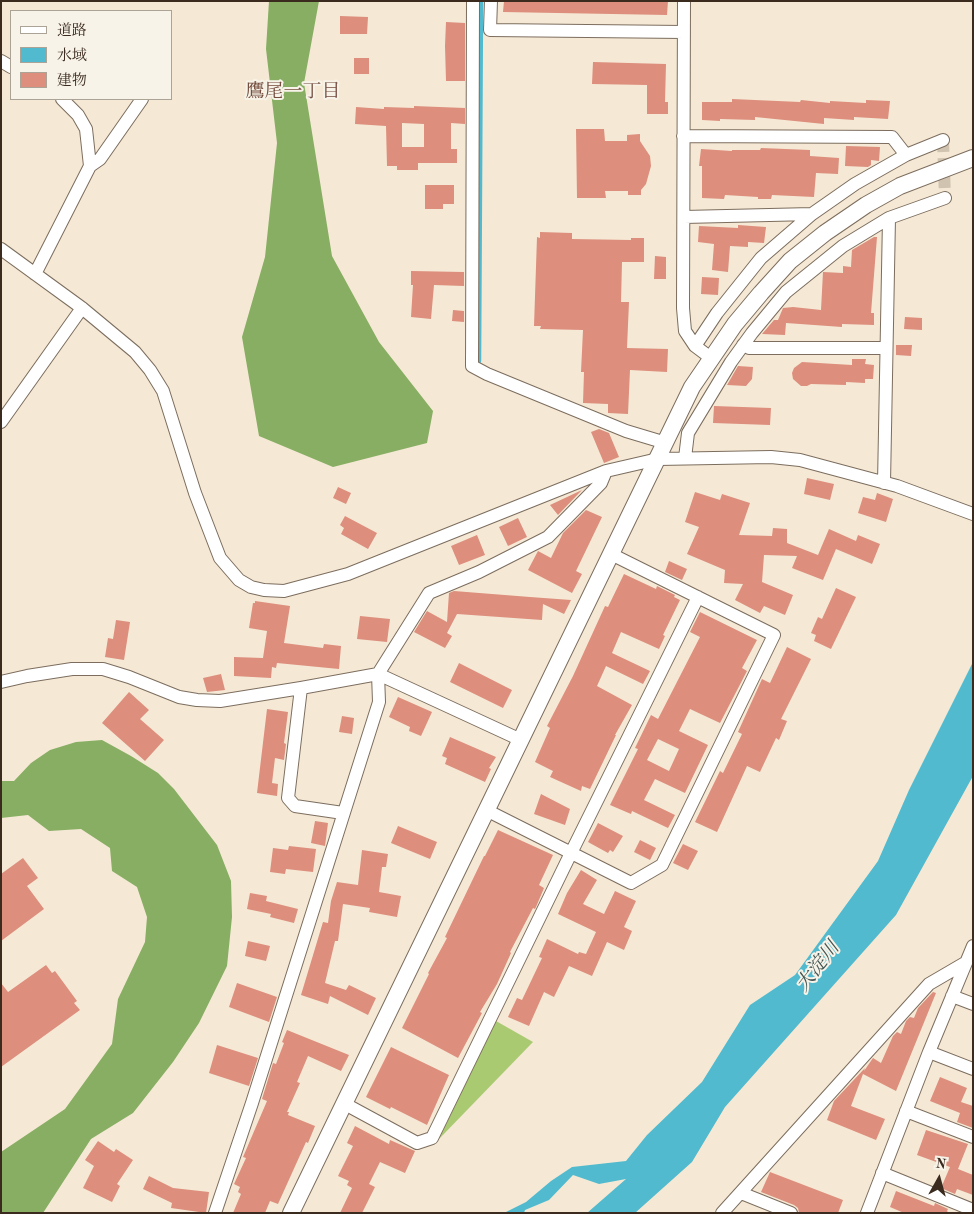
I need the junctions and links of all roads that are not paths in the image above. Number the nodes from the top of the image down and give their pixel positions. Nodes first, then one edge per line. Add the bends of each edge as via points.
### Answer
1 (473, 1) edge
2 (491, 1) edge
3 (684, 1) edge
4 (684, 32) junction
5 (63, 100) edge
6 (141, 100) edge
7 (684, 136) junction
8 (943, 140) dead end
9 (906, 155) junction
10 (973, 158) edge
11 (90, 166) junction
12 (945, 198) dead end
13 (812, 214) junction
14 (684, 217) junction
15 (889, 218) junction
16 (1, 249) edge
17 (35, 274) junction
18 (82, 308) junction
19 (743, 345) junction
20 (695, 346) junction
21 (886, 348) junction
22 (711, 358) junction
23 (1, 422) edge
24 (666, 442) junction
25 (685, 458) junction
26 (658, 459) junction
27 (606, 471) junction
28 (884, 483) junction
29 (973, 514) edge
30 (611, 554) junction
31 (698, 597) junction
32 (378, 674) junction
33 (1, 682) edge
34 (301, 688) junction
35 (521, 740) junction
36 (486, 810) junction
37 (343, 813) junction
38 (571, 853) junction
39 (973, 946) edge
40 (965, 963) junction
41 (952, 996) junction
42 (973, 1004) edge
43 (928, 1052) junction
44 (973, 1069) edge
45 (345, 1104) junction
46 (906, 1111) junction
47 (973, 1137) edge
48 (882, 1173) junction
49 (741, 1193) junction
50 (772, 1209) edge
51 (973, 1210) edge
52 (215, 1213) edge
53 (291, 1213) edge
54 (722, 1213) edge
55 (791, 1213) edge
56 (867, 1213) edge

1 - 24 street via 472,366 626,431
2 - 4 street via 490,30
3 - 4 street
4 - 7 street
5 - 11 street via 86,129
6 - 11 street via 100,159
7 - 9 street via 892,137
7 - 14 street
8 - 9 street
9 - 13 street via 855,184
10 - 22 street via 900,186 825,232 790,261 761,293
11 - 17 street
12 - 15 street
13 - 14 street
13 - 20 street via 761,258 717,312
14 - 20 street via 683,308 685,331
15 - 19 street via 843,246 786,292
15 - 21 street
16 - 17 street
17 - 18 street
18 - 23 street
18 - 27 street via 135,352 150,370 162,391 220,558 239,580 251,587 284,591 348,574
19 - 21 street via 749,348
19 - 25 street via 688,433
20 - 22 street
21 - 28 street
22 - 24 street via 692,387
24 - 26 street
25 - 26 street
25 - 28 street via 800,460
26 - 27 street
26 - 30 street
27 - 32 street via 602,483 548,536 479,572 429,593
28 - 29 street
30 - 31 street
30 - 35 street
31 - 38 street
31 - 38 street via 774,634 662,865 632,883
32 - 34 street
32 - 35 street
32 - 37 street via 379,702
33 - 34 street via 72,669 103,669 179,697 197,700 220,701
34 - 37 street via 288,798 295,806
35 - 36 street
36 - 38 street
36 - 45 street
37 - 52 street
38 - 45 street via 432,1138 417,1144
39 - 40 street
40 - 41 street
40 - 49 street via 929,984
41 - 42 street
41 - 43 street
43 - 44 street
43 - 46 street
45 - 53 street
46 - 47 street
46 - 48 street
48 - 51 street
48 - 56 street
49 - 50 street
49 - 54 street
50 - 55 street

